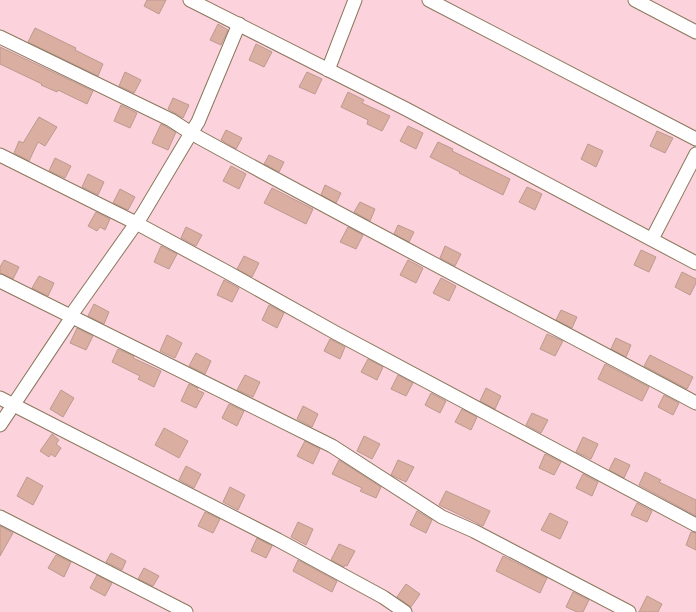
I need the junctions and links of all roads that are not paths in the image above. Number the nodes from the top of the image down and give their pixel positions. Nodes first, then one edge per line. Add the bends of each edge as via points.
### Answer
1 (190, 0) edge
2 (355, 0) edge
3 (429, 0) edge
4 (635, 0) edge
5 (239, 24) junction
6 (696, 32) edge
7 (0, 37) edge
8 (328, 70) junction
9 (191, 133) junction
10 (696, 139) edge
11 (696, 154) edge
12 (0, 155) edge
13 (136, 223) junction
14 (652, 239) junction
15 (696, 263) edge
16 (0, 281) edge
17 (72, 317) junction
18 (0, 398) edge
19 (696, 403) edge
20 (12, 405) junction
21 (0, 425) edge
22 (0, 517) edge
23 (696, 525) edge
24 (186, 612) edge
25 (405, 612) edge
26 (629, 612) edge

1 - 5 street
2 - 8 street
3 - 10 street
4 - 6 street
5 - 8 street
5 - 9 street
7 - 9 street via 170,120
8 - 14 street
9 - 13 street
9 - 19 street via 319,204
11 - 14 street
12 - 13 street
13 - 17 street
13 - 23 street
14 - 15 street
16 - 17 street
17 - 20 street
17 - 26 street via 332,446 442,517 474,531
18 - 20 street
20 - 21 street
20 - 25 street via 278,540 383,597
22 - 24 street

